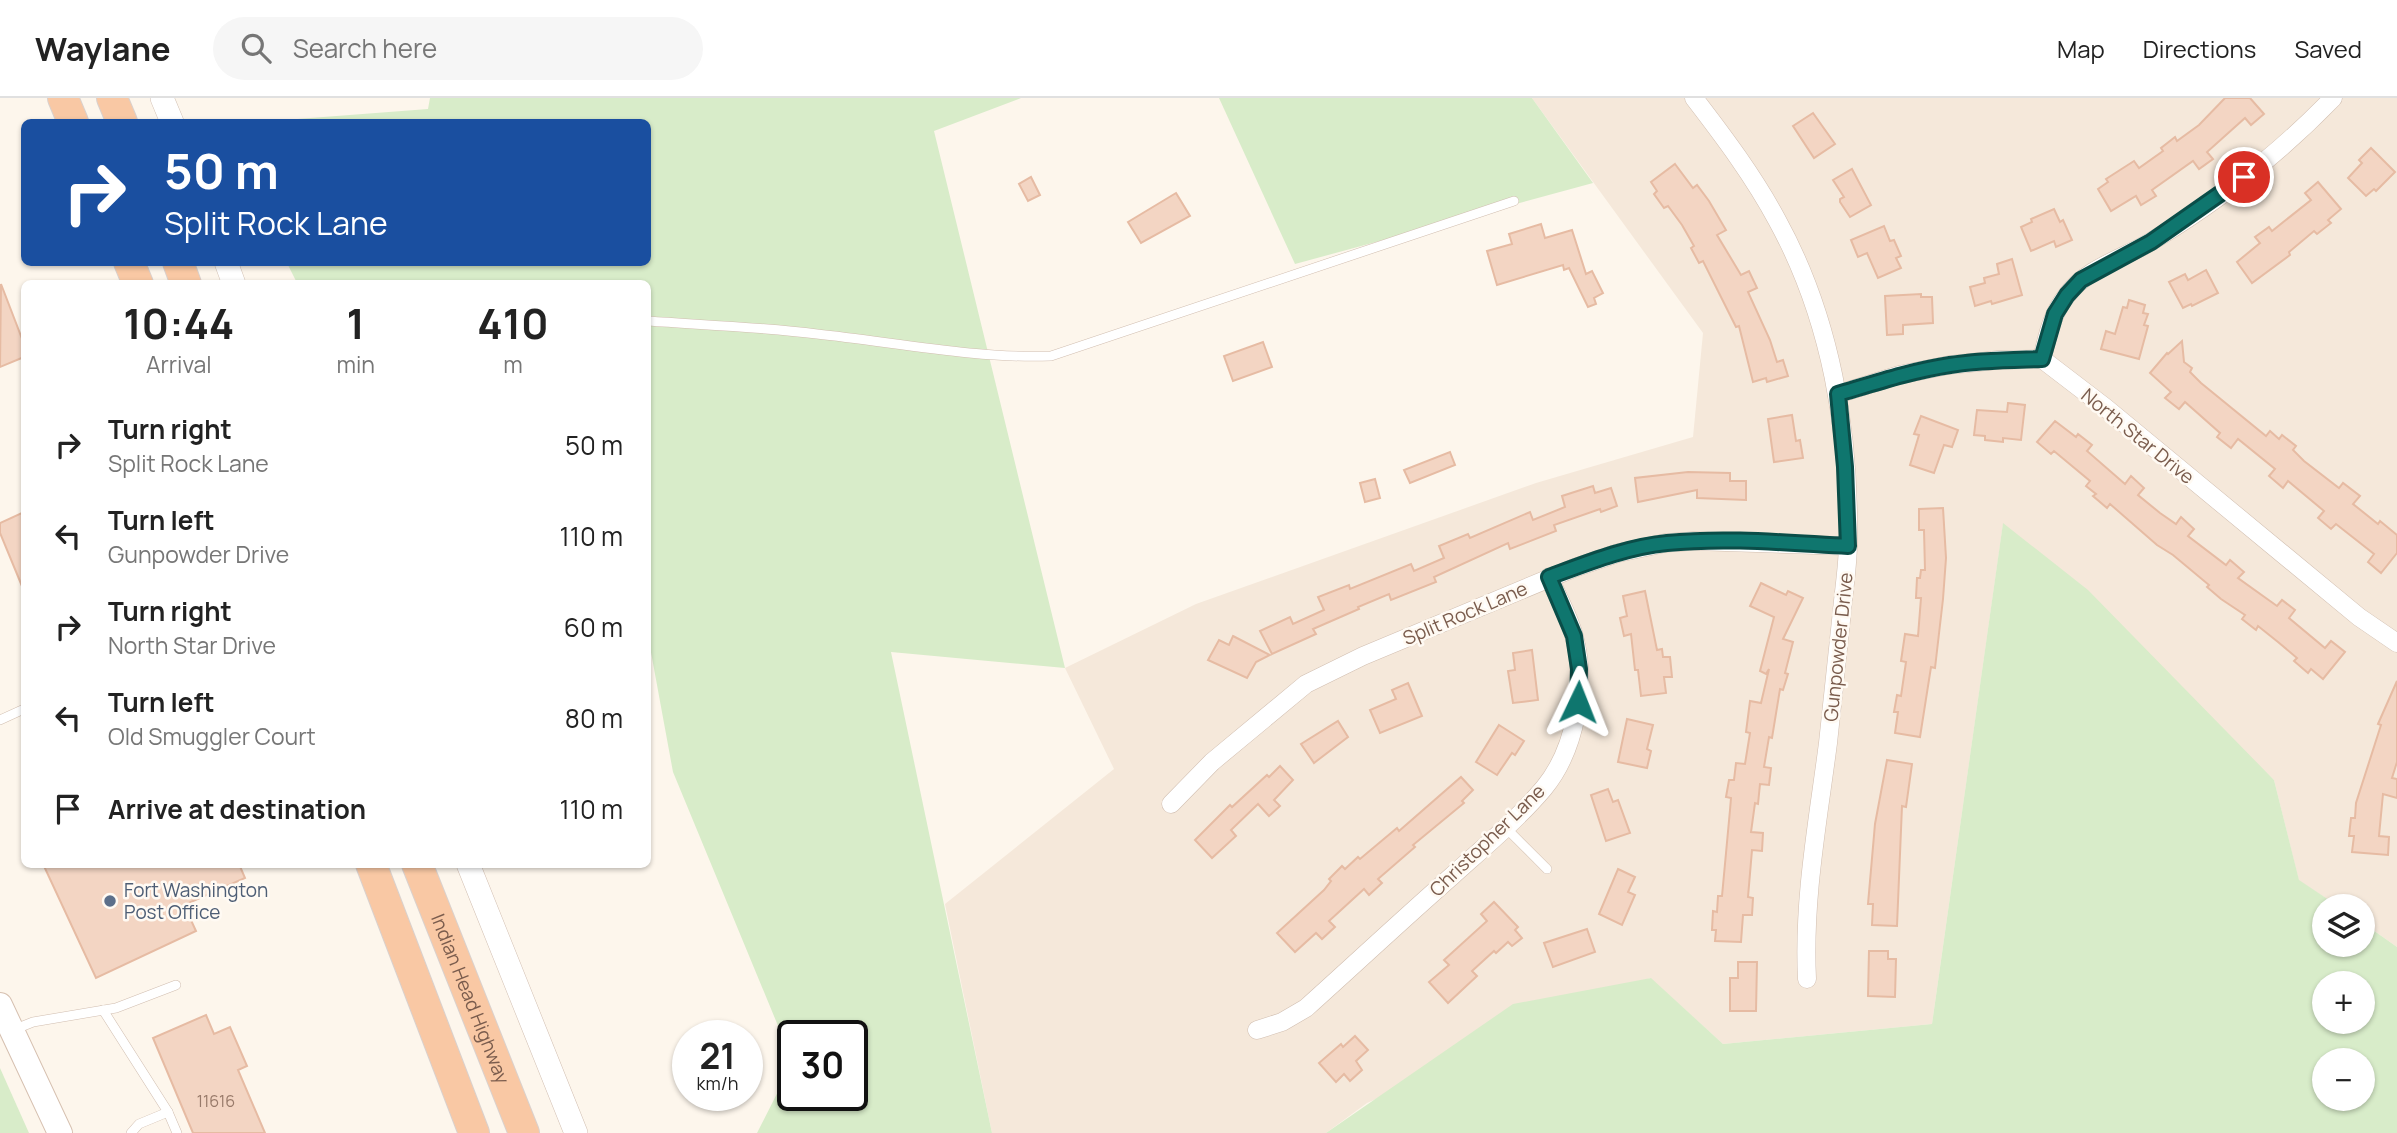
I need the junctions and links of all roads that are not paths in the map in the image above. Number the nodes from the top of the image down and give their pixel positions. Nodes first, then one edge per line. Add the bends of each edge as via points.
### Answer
1 (63, 98) edge
2 (112, 98) edge
3 (162, 98) edge
4 (1694, 98) edge
5 (2333, 98) edge
6 (72, 119) edge
7 (121, 119) edge
8 (171, 119) edge
9 (1514, 201) dead end
10 (651, 321) edge
11 (2042, 359) junction
12 (1838, 394) junction
13 (1848, 546) junction
14 (1549, 577) junction
15 (2397, 643) edge
16 (21, 710) edge
17 (0, 720) edge
18 (1171, 804) dead end
19 (1505, 827) junction
20 (373, 868) edge
21 (419, 868) edge
22 (470, 868) edge
23 (1547, 869) dead end
24 (1807, 979) dead end
25 (176, 985) dead end
26 (0, 1005) edge
27 (103, 1010) junction
28 (12, 1030) junction
29 (1257, 1030) dead end
30 (168, 1112) junction
31 (60, 1133) edge
32 (131, 1133) edge
33 (177, 1133) edge
34 (474, 1133) edge
35 (524, 1133) edge
36 (576, 1133) edge

1 - 6 highway
2 - 7 highway
3 - 8 street
4 - 12 street, Gunpowder Drive via 1759,189 1793,252 1814,304
5 - 11 street via 2281,148 2225,192 2151,242 2081,280 2055,314
9 - 10 lane via 1051,356
11 - 12 street via 1949,365
11 - 15 street, North Star Drive
12 - 13 street, Gunpowder Drive
13 - 14 street, Split Rock Lane via 1665,543 1618,553
13 - 24 street, Gunpowder Drive via 1811,861
14 - 18 street, Split Rock Lane via 1306,684 1212,762
14 - 19 street, Christopher Lane via 1574,636 1578,702 1560,763 1545,787
16 - 17 lane
19 - 23 lane
19 - 29 street, Christopher Lane via 1306,1008
20 - 34 highway
21 - 35 highway, Indian Head Highway
22 - 36 street
25 - 27 lane
26 - 28 main road
27 - 28 lane
27 - 30 lane
28 - 31 main road
30 - 32 lane via 139,1124
30 - 33 lane

